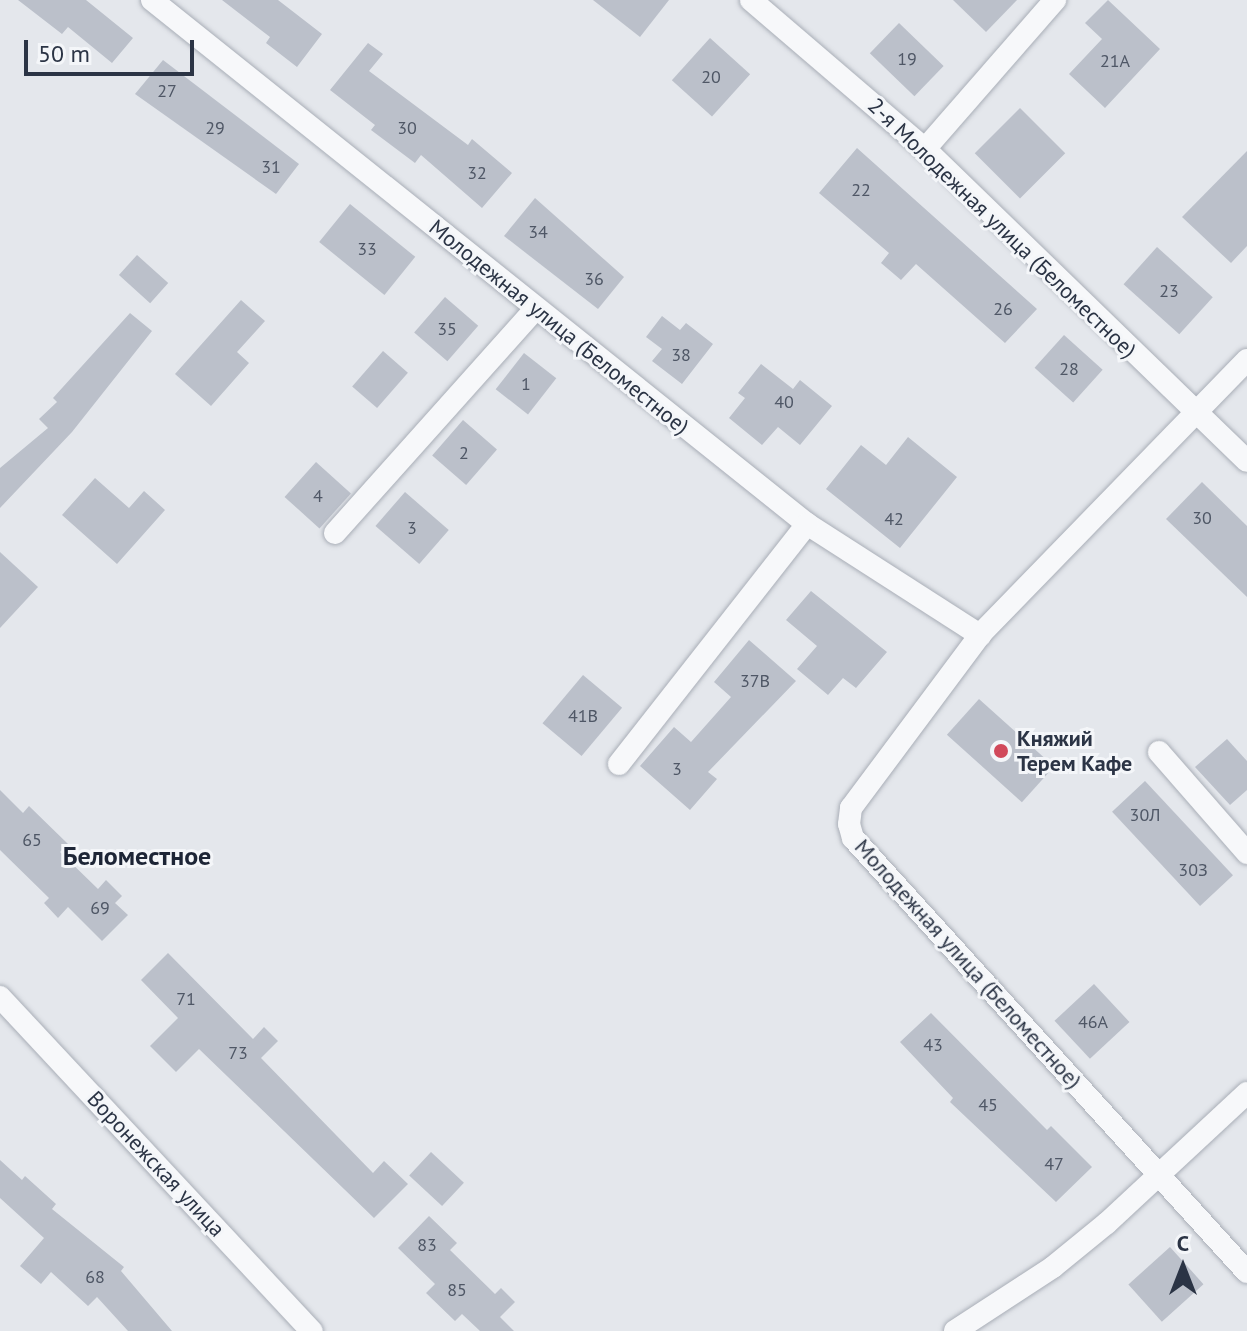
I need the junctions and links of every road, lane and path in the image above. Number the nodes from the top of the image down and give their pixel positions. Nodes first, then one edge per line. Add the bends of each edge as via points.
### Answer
1 (152, 0) edge
2 (751, 0) edge
3 (1055, 0) edge
4 (925, 149) junction
5 (535, 309) junction
6 (1247, 360) edge
7 (1195, 413) junction
8 (1247, 461) edge
9 (807, 524) junction
10 (335, 533) dead end
11 (980, 635) junction
12 (1159, 752) dead end
13 (619, 764) dead end
14 (1247, 853) edge
15 (0, 997) edge
16 (1247, 1093) edge
17 (1161, 1178) junction
18 (1247, 1272) edge
19 (312, 1331) edge
20 (955, 1331) edge

1 - 5 street, Молодежная улица (Беломестное)
2 - 4 street, 2-я Молодежная улица (Беломестное)
3 - 4 street
4 - 7 street, 2-я Молодежная улица (Беломестное)
5 - 9 street, Молодежная улица (Беломестное)
5 - 10 street
6 - 7 street, Молодежная улица (Беломестное)
7 - 8 street, 2-я Молодежная улица (Беломестное)
7 - 11 street, Молодежная улица (Беломестное)
9 - 11 street, Молодежная улица (Беломестное)
9 - 13 street
11 - 17 street, Молодежная улица (Беломестное) via 851,808 850,831
12 - 14 street
15 - 19 street, Воронежская улица
16 - 17 street
17 - 18 street, Молодежная улица (Беломестное)
17 - 20 street via 1053,1267

